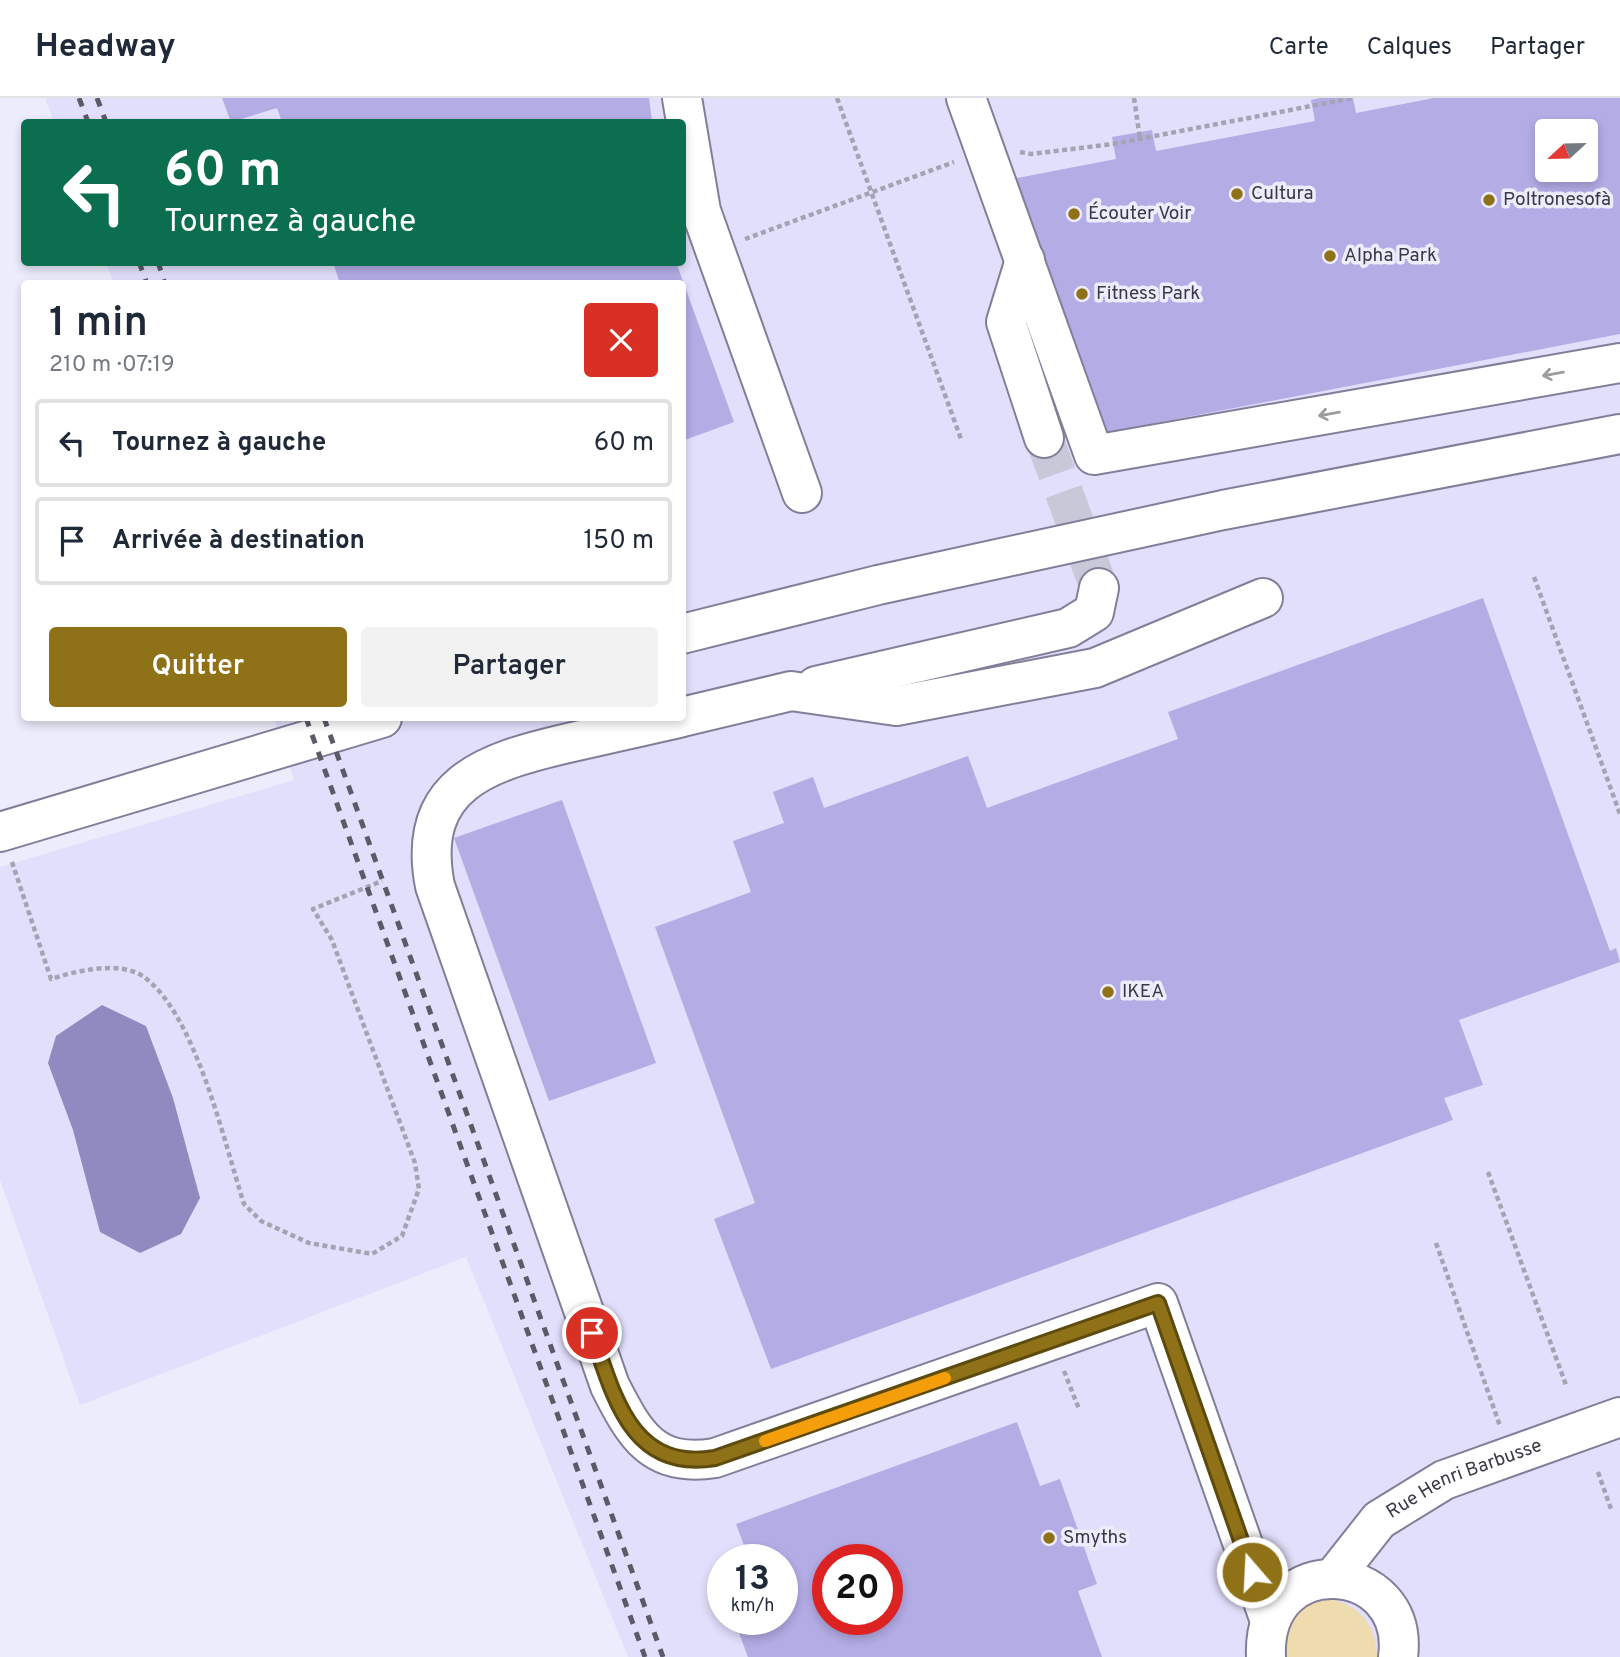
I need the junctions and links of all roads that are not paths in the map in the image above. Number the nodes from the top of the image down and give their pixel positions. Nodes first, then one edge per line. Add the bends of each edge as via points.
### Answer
1 (682, 98) edge
2 (966, 98) edge
3 (686, 119) edge
4 (686, 122) edge
5 (1025, 260) junction
6 (1620, 363) edge
7 (1620, 434) edge
8 (1044, 438) tunnel mouth
9 (802, 493) dead end
10 (1099, 588) dead end
11 (1263, 598) dead end
12 (686, 633) edge
13 (791, 691) junction
14 (686, 716) edge
15 (372, 721) edge
16 (664, 721) edge
17 (1, 832) edge
18 (1620, 1417) edge
19 (1334, 1577) junction
20 (1268, 1639) edge
21 (1398, 1657) edge

1 - 3 main road
2 - 5 main road
4 - 9 main road via 701,211
6 -> 5 main road via 1094,455
5 - 8 main road via 1006,322
7 - 12 main road via 1209,513 878,585
10 - 13 main road via 1094,612 1068,628
11 - 13 main road via 1095,668 896,706
13 - 14 main road
15 - 17 main road
16 - 20 main road via 487,766 451,794 433,830 429,856 435,886 610,1386 628,1423 642,1440 674,1458 694,1462 715,1458 1158,1303
18 - 19 main road, Rue Henri Barbusse via 1444,1480 1379,1520
19 - 20 main road via 1313,1580 1280,1603
19 - 21 main road via 1369,1588 1383,1601 1398,1635

